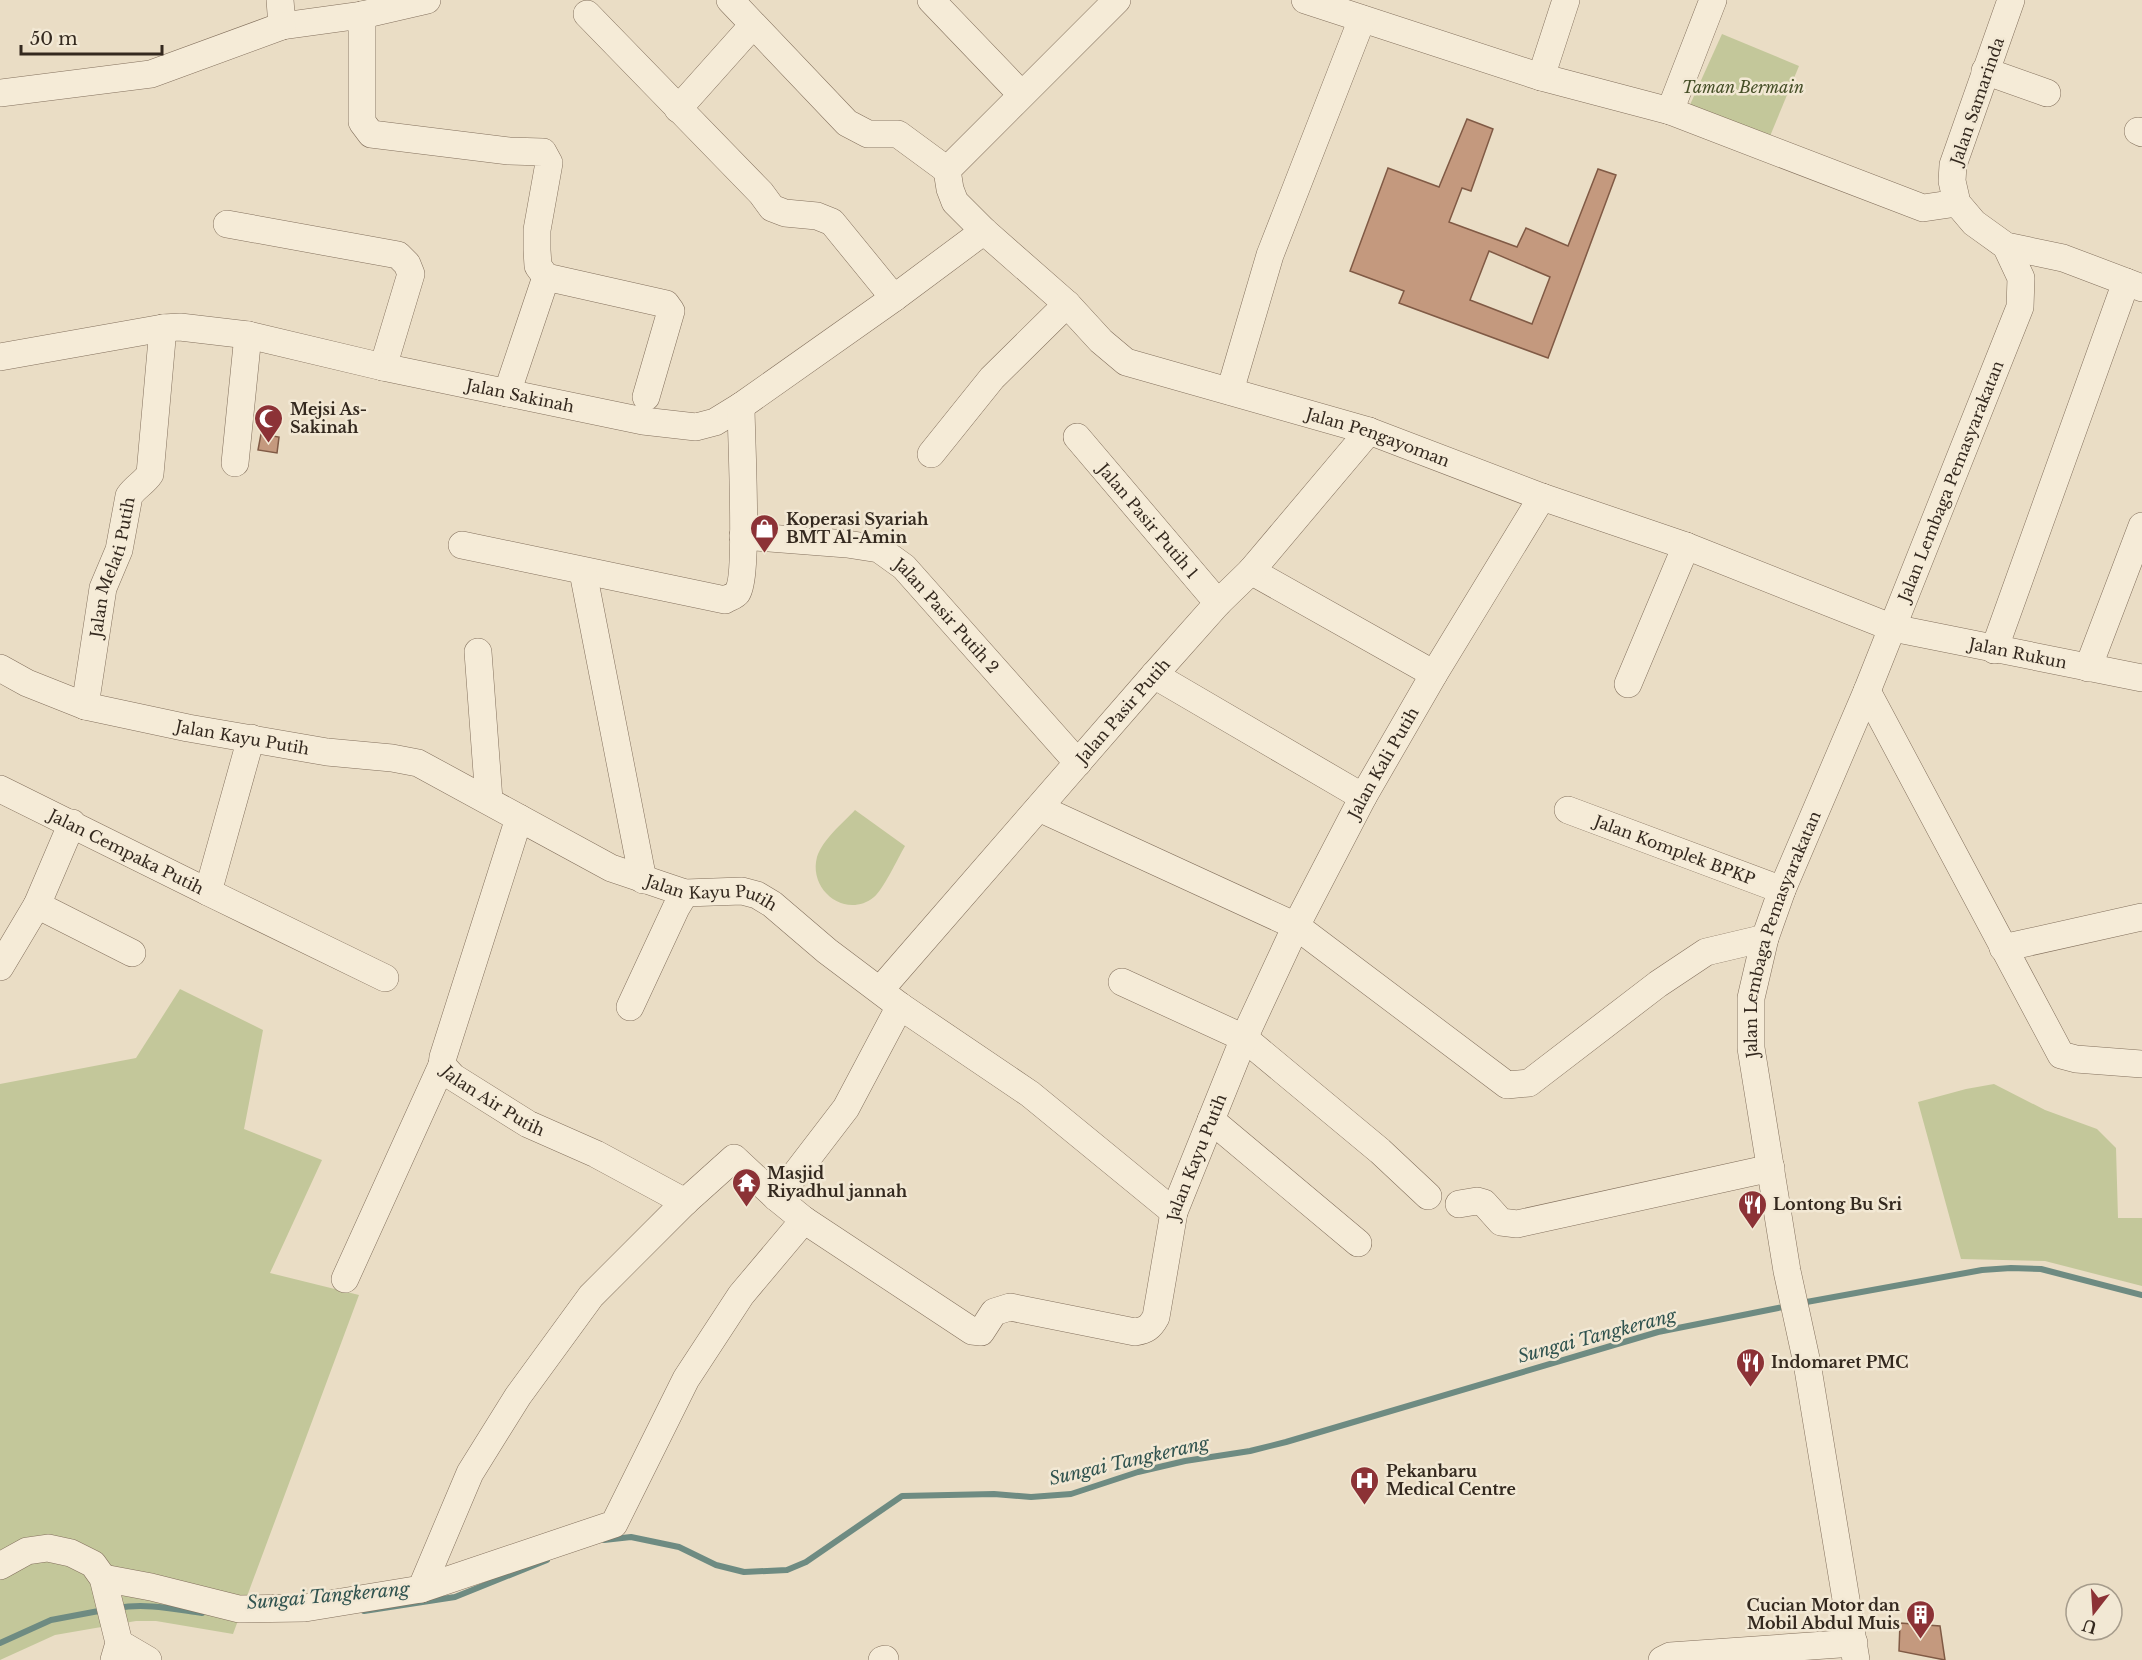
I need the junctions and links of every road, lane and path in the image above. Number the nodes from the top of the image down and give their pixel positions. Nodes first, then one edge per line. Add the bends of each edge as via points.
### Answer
1 (427, 0) edge
2 (730, 0) edge
3 (931, 0) edge
4 (1117, 0) edge
5 (1305, 0) edge
6 (1566, 0) edge
7 (1713, 0) edge
8 (2007, 1) edge
9 (1333, 4) edge
10 (281, 13) edge
11 (587, 14) dead end
12 (362, 15) junction
13 (1362, 19) junction
14 (753, 25) junction
15 (1985, 71) junction
16 (1541, 77) junction
17 (0, 93) edge
18 (2047, 93) dead end
19 (1022, 94) junction
20 (678, 109) junction
21 (1670, 111) junction
22 (947, 170) junction
23 (1957, 203) junction
24 (226, 225) dead end
25 (984, 231) junction
26 (2006, 246) junction
27 (546, 277) junction
28 (2134, 285) edge
29 (894, 298) junction
30 (1067, 304) junction
31 (163, 328) junction
32 (248, 335) junction
33 (0, 357) edge
34 (382, 367) junction
35 (1230, 392) junction
36 (507, 393) junction
37 (646, 397) dead end
38 (741, 406) junction
39 (1369, 432) junction
40 (1077, 437) dead end
41 (931, 454) dead end
42 (235, 463) dead end
43 (1542, 497) junction
44 (2142, 526) edge
45 (744, 536) junction
46 (462, 545) dead end
47 (1686, 546) junction
48 (1251, 571) junction
49 (583, 572) junction
50 (1218, 603) junction
51 (1893, 628) junction
52 (1994, 650) junction
53 (478, 652) dead end
54 (0, 668) edge
55 (2088, 668) junction
56 (1434, 674) junction
57 (1154, 675) junction
58 (2142, 678) edge
59 (1628, 684) dead end
60 (1867, 691) junction
61 (85, 706) junction
62 (251, 738) junction
63 (1078, 764) junction
64 (0, 789) edge
65 (1363, 797) junction
66 (489, 800) junction
67 (1039, 808) junction
68 (1568, 810) dead end
69 (519, 819) junction
70 (72, 823) junction
71 (643, 880) junction
72 (1782, 890) junction
73 (208, 892) junction
74 (685, 893) junction
75 (37, 905) junction
76 (2142, 917) edge
77 (1296, 926) junction
78 (1765, 938) junction
79 (2003, 948) junction
80 (132, 952) dead end
81 (0, 967) edge
82 (385, 978) dead end
83 (1122, 981) dead end
84 (890, 998) junction
85 (630, 1007) dead end
86 (1244, 1038) junction
87 (2142, 1064) edge
88 (442, 1065) junction
89 (1211, 1120) junction
90 (1770, 1168) junction
91 (1428, 1196) dead end
92 (777, 1198) junction
93 (685, 1202) junction
94 (1459, 1204) dead end
95 (1174, 1212) junction
96 (804, 1220) junction
97 (1358, 1243) dead end
98 (345, 1279) dead end
99 (0, 1566) edge
100 (105, 1587) junction
101 (421, 1589) junction
102 (117, 1647) edge
103 (1856, 1656) edge
104 (148, 1660) edge
105 (1662, 1660) edge

1 - 12 street
2 - 14 street
3 - 19 street
4 - 19 street
5 - 9 street
6 - 16 street
7 - 21 street
8 - 15 street, Jalan Samarinda
9 - 13 street
10 - 12 street
10 - 17 street via 151,74
11 - 20 street
12 - 27 street via 362,122 371,134 543,152 549,163 537,250 538,266
13 - 16 street
13 - 35 street via 1270,255
14 - 20 street
14 - 22 street via 847,123 868,134 898,134
15 - 18 street
15 - 23 street, Jalan Samarinda via 1953,165
16 - 21 street
19 - 22 street
20 - 29 street via 772,208 832,222
21 - 23 street via 1923,208
22 - 25 street, Jalan Pengayoman via 955,202
23 - 26 street via 1974,224
24 - 34 street via 398,255 411,274
25 - 29 street, Jalan Sakinah
25 - 30 street, Jalan Pengayoman
26 - 28 street via 2063,258
26 - 51 street, Jalan Lembaga Pemasyarakatan via 2021,278 2020,307
27 - 36 street
27 - 37 street via 666,304 671,311
28 - 52 street
29 - 38 street, Jalan Sakinah
30 - 35 street, Jalan Pengayoman via 1126,362
30 - 41 street via 992,378
31 - 32 street, Jalan Sakinah
31 - 33 street, Jalan Sakinah
31 - 61 street, Jalan Melati Putih via 150,474 129,496 118,550 103,588
32 - 34 street, Jalan Sakinah
32 - 42 street
34 - 36 street, Jalan Sakinah
35 - 39 street, Jalan Pengayoman
36 - 38 street, Jalan Sakinah via 643,421 696,427 715,422
38 - 45 street
39 - 43 street, Jalan Pengayoman
39 - 48 street, Jalan Pasir Putih
40 - 50 street, Jalan Pasir Putih 1
43 - 47 street, Jalan Pengayoman
43 - 56 street, Jalan Kali Putih
44 - 55 street
45 - 49 street via 737,593 725,600
45 - 63 street, Jalan Pasir Putih 2 via 879,549 904,567
46 - 49 street
47 - 51 street, Jalan Pengayoman
47 - 59 street
48 - 50 street, Jalan Pasir Putih
48 - 56 street
49 - 71 street
50 - 57 street, Jalan Pasir Putih
51 - 52 street, Jalan Rukun
51 - 60 street, Jalan Lembaga Pemasyarakatan
52 - 55 street, Jalan Rukun
53 - 66 street
54 - 61 street, Jalan Kayu Putih
55 - 58 street, Jalan Rukun
56 - 65 street, Jalan Kali Putih
57 - 63 street, Jalan Pasir Putih
57 - 65 street
60 - 72 street, Jalan Lembaga Pemasyarakatan
60 - 79 street
61 - 62 street, Jalan Kayu Putih
62 - 66 street, Jalan Kayu Putih via 418,763
62 - 73 street, Jalan Cempaka Putih
63 - 67 street, Jalan Pasir Putih
64 - 70 street, Jalan Cempaka Putih
65 - 77 street, Jalan Kali Putih
66 - 69 street, Jalan Kayu Putih
67 - 77 street
67 - 84 street, Jalan Pasir Putih
68 - 72 street, Jalan Komplek BPKP
69 - 71 street, Jalan Kayu Putih via 611,868
69 - 88 street, Jalan Air Putih
70 - 73 street, Jalan Cempaka Putih
70 - 75 street
71 - 74 street, Jalan Kayu Putih
72 - 78 street, Jalan Lembaga Pemasyarakatan
73 - 82 street
74 - 84 street, Jalan Kayu Putih via 757,894
74 - 85 street
75 - 80 street
75 - 81 street
76 - 79 street
77 - 78 street via 1507,1086 1529,1083 1706,952
77 - 86 street, Jalan Kali Putih
78 - 90 street, Jalan Lembaga Pemasyarakatan via 1751,998 1750,1048
79 - 87 street via 2061,1054 2076,1059
83 - 86 street
84 - 92 street, Jalan Pasir Putih via 846,1108
84 - 95 street, Jalan Kayu Putih via 1030,1094
86 - 89 street, Jalan Kayu Putih
86 - 91 street
88 - 93 street, Jalan Air Putih via 453,1077 528,1124 596,1154
88 - 98 street
89 - 95 street, Jalan Kayu Putih
89 - 97 street
90 - 94 street via 1517,1224 1502,1222 1484,1203
90 - 103 street, Jalan Lembaga Pemasyarakatan
92 - 93 street via 734,1158
92 - 96 street
93 - 101 street via 591,1296 518,1396 470,1473
95 - 96 street via 1156,1317 1146,1330 1135,1332 1010,1307 994,1312 981,1332 972,1331
96 - 101 street via 741,1295 686,1379 614,1524
99 - 100 street via 27,1551 48,1548 71,1552 93,1564
100 - 101 street via 151,1587 239,1609 305,1608
100 - 102 street
102 - 104 street
103 - 105 street via 1670,1656

